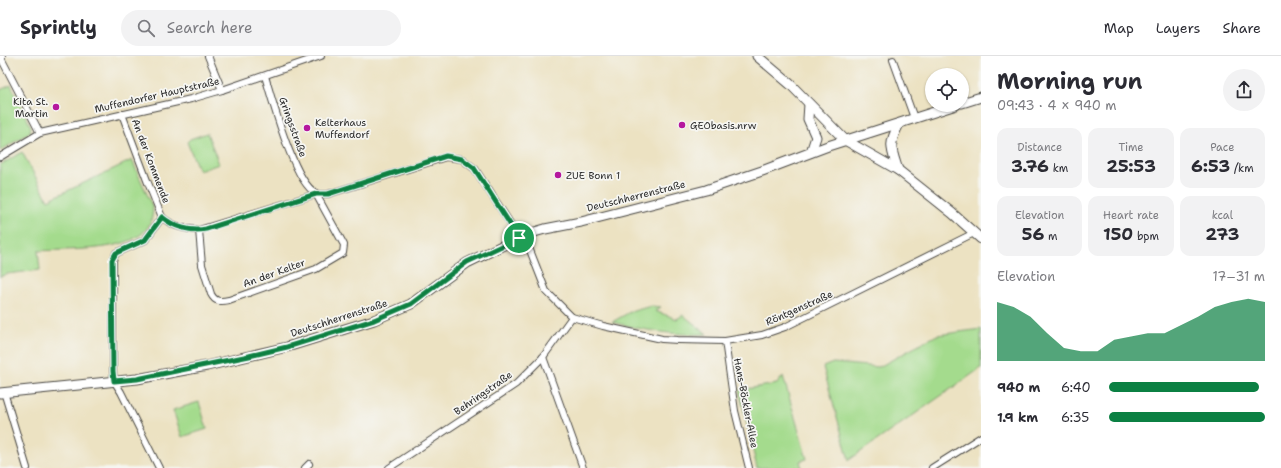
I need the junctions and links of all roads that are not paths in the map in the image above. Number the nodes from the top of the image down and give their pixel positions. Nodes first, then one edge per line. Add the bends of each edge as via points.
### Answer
1 (2, 56) edge
2 (208, 56) edge
3 (321, 56) edge
4 (757, 56) edge
5 (892, 57) edge
6 (265, 76) junction
7 (222, 90) junction
8 (981, 97) edge
9 (969, 101) edge
10 (809, 104) junction
11 (933, 112) edge
12 (122, 114) junction
13 (914, 118) junction
14 (899, 124) junction
15 (40, 133) junction
16 (845, 140) junction
17 (811, 152) junction
18 (0, 157) edge
19 (898, 170) junction
20 (316, 194) junction
21 (162, 217) junction
22 (199, 230) junction
23 (974, 233) junction
24 (521, 236) junction
25 (981, 239) edge
26 (572, 317) junction
27 (725, 341) junction
28 (543, 357) junction
29 (114, 381) junction
30 (2, 393) edge
31 (981, 436) edge
32 (27, 468) edge
33 (159, 468) edge
34 (389, 468) edge
35 (583, 468) edge
36 (748, 468) edge
37 (932, 468) edge

1 - 15 street
2 - 7 street
3 - 6 street, Muffendorfer Hauptstraße
4 - 10 street
5 - 13 street
6 - 7 street, Muffendorfer Hauptstraße
6 - 20 street, Gringsstraße via 290,153 307,187
7 - 12 street, Muffendorfer Hauptstraße
8 - 9 street
10 - 16 street
10 - 17 street via 808,119 816,137
11 - 13 street, Deutschherrenstraße
12 - 15 street, Muffendorfer Hauptstraße
12 - 21 street, An der Kommende
13 - 14 street, Deutschherrenstraße
14 - 16 street, Deutschherrenstraße
14 - 19 street via 891,142
15 - 18 street, Muffendorfer Hauptstraße
16 - 17 street, Deutschherrenstraße
16 - 19 street
17 - 24 street, Deutschherrenstraße via 706,190
19 - 23 street
20 - 22 street
20 - 22 street, An der Kelter via 344,246 343,252 316,269 229,300 216,301 211,294 202,265
20 - 24 street via 328,194 446,156 462,159 474,168
21 - 22 street via 169,223
21 - 29 street, An der Kommende via 145,240 116,253 112,260
23 - 25 street
23 - 27 street, Röntgenstraße via 785,327 762,335
24 - 26 street, Röntgenstraße via 546,291
24 - 29 street, Deutschherrenstraße via 467,262 411,304 374,320 249,356 137,379
26 - 27 street, Röntgenstraße via 662,339
26 - 28 street, Behringstraße
27 - 36 street, Hans-Böckler-Allee via 735,411
28 - 34 street, Behringstraße via 516,384
28 - 35 street
29 - 30 street, Deutschherrenstraße
29 - 33 street
30 - 32 street
31 - 37 street

